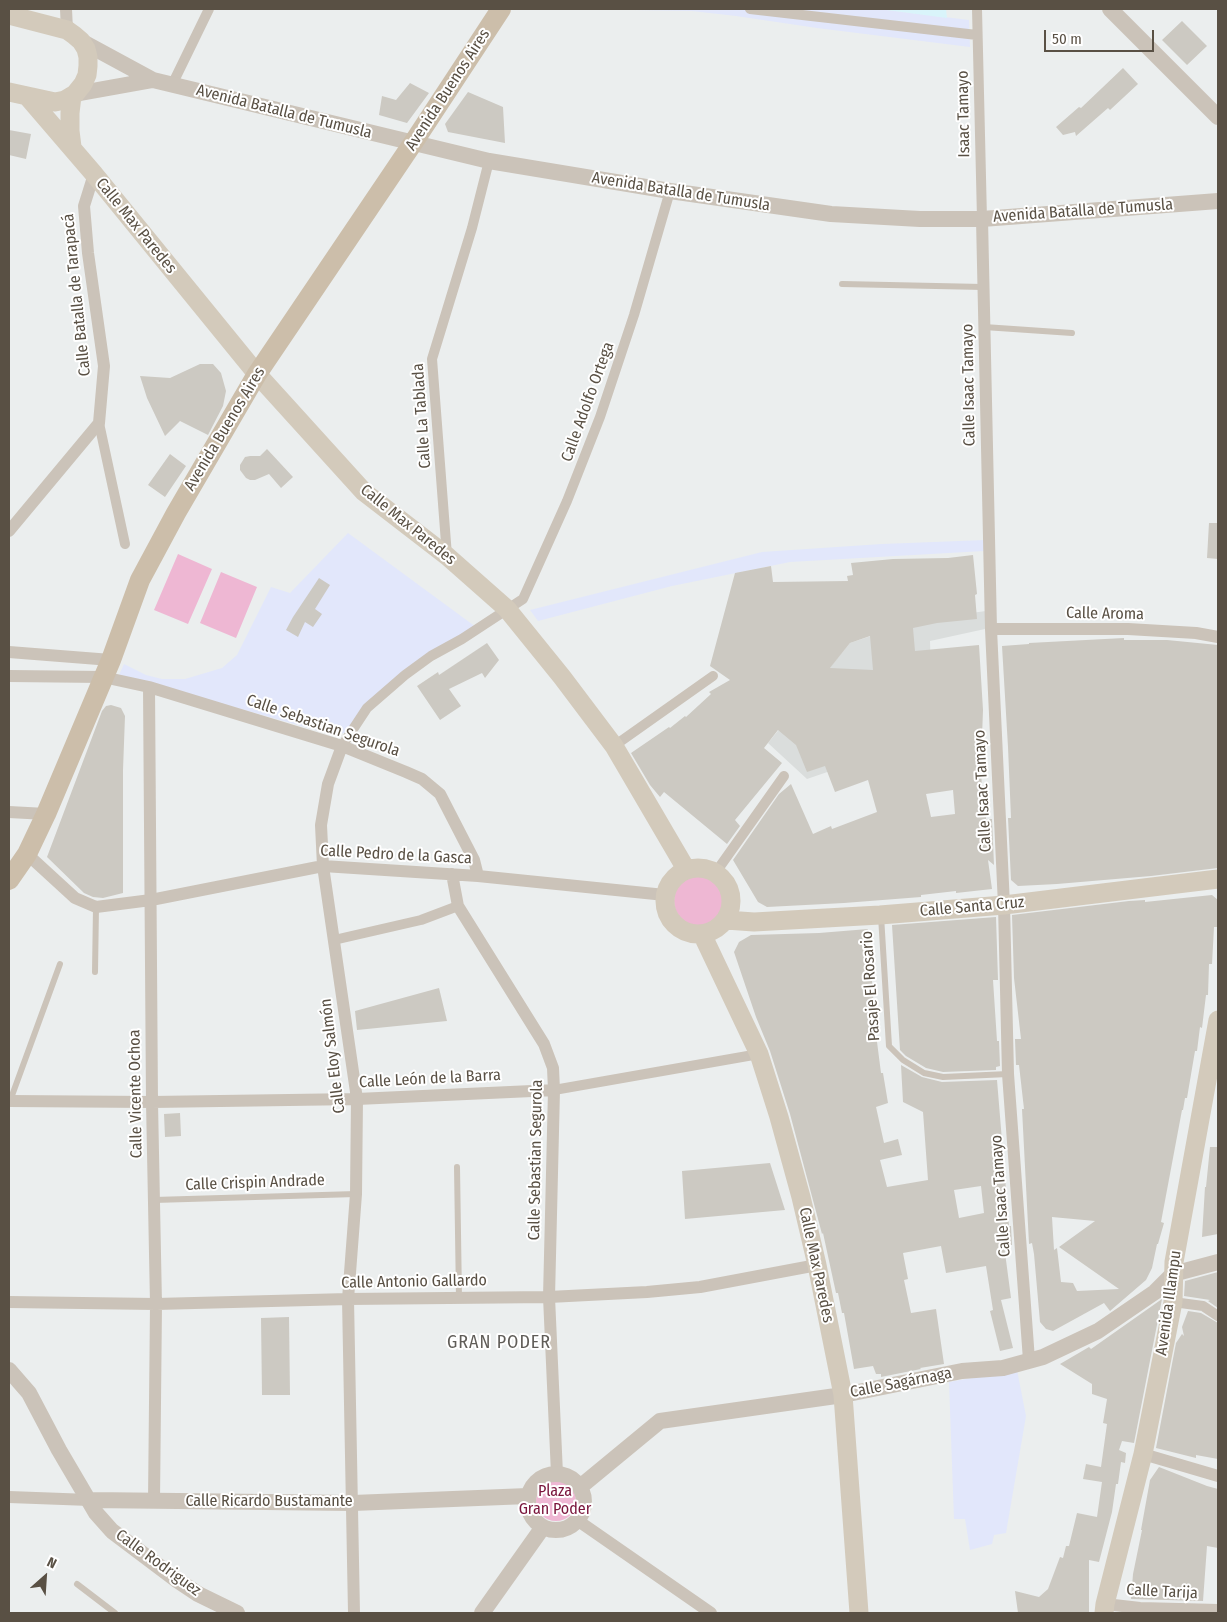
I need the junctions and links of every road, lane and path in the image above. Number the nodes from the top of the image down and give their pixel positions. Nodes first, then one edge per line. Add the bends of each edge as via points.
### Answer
1 (66, 9) edge
2 (209, 9) edge
3 (501, 9) edge
4 (750, 9) edge
5 (977, 9) edge
6 (1110, 9) edge
7 (9, 15) edge
8 (977, 35) junction
9 (74, 36) junction
10 (153, 80) junction
11 (172, 85) junction
12 (9, 92) edge
13 (74, 95) junction
14 (28, 96) junction
15 (1218, 118) edge
16 (413, 143) junction
17 (72, 147) junction
18 (489, 161) junction
19 (94, 174) junction
20 (670, 191) junction
21 (1218, 201) edge
22 (982, 219) junction
23 (842, 284) dead end
24 (983, 287) junction
25 (984, 327) junction
26 (1072, 333) dead end
27 (257, 374) junction
28 (99, 423) junction
29 (9, 531) edge
30 (124, 544) dead end
31 (447, 556) junction
32 (507, 609) junction
33 (992, 630) junction
34 (1218, 637) edge
35 (9, 652) edge
36 (107, 668) junction
37 (9, 676) edge
38 (713, 676) dead end
39 (149, 687) junction
40 (342, 746) junction
41 (614, 746) junction
42 (784, 776) dead end
43 (9, 812) edge
44 (46, 814) junction
45 (27, 854) junction
46 (323, 866) junction
47 (686, 870) junction
48 (716, 872) junction
49 (452, 874) junction
50 (478, 876) junction
51 (1218, 879) edge
52 (9, 880) edge
53 (665, 895) junction
54 (150, 900) junction
55 (1004, 904) junction
56 (458, 906) junction
57 (96, 907) junction
58 (880, 915) junction
59 (726, 920) junction
60 (702, 934) junction
61 (334, 940) junction
62 (60, 964) dead end
63 (95, 972) dead end
64 (1218, 1020) edge
65 (759, 1054) junction
66 (1008, 1074) junction
67 (554, 1090) junction
68 (357, 1099) junction
69 (9, 1101) edge
70 (152, 1102) junction
71 (457, 1167) dead end
72 (356, 1194) junction
73 (154, 1200) junction
74 (1218, 1262) edge
75 (817, 1265) junction
76 (1173, 1274) junction
77 (549, 1297) junction
78 (459, 1298) junction
79 (348, 1299) junction
80 (9, 1302) edge
81 (1173, 1302) junction
82 (156, 1304) junction
83 (1218, 1316) edge
84 (1030, 1360) junction
85 (12, 1377) edge
86 (843, 1395) junction
87 (1143, 1454) junction
88 (557, 1474) junction
89 (1218, 1476) edge
90 (580, 1487) junction
91 (528, 1496) junction
92 (9, 1497) edge
93 (90, 1500) junction
94 (154, 1501) junction
95 (353, 1503) junction
96 (577, 1520) junction
97 (543, 1527) junction
98 (77, 1584) dead end
99 (1104, 1608) edge
100 (1216, 1611) edge
101 (115, 1613) edge
102 (237, 1613) edge
103 (354, 1613) edge
104 (482, 1613) edge
105 (711, 1613) edge
106 (859, 1613) edge

1 - 9 street
2 - 11 street
3 - 16 main road, Avenida Buenos Aires
4 - 8 street
5 - 8 street, Isaac Tamayo
6 - 15 street
7 - 9 main road
8 - 22 street, Isaac Tamayo
9 - 10 street, Avenida Batalla de Tumusla
9 - 13 main road via 88,57 88,66 83,84
10 - 11 street, Avenida Batalla de Tumusla
10 - 13 street, Avenida Batalla de Tumusla
11 - 16 street, Avenida Batalla de Tumusla
12 - 14 main road
13 - 14 main road via 55,102
13 - 17 main road via 70,113
14 - 17 main road, Calle Max Paredes
16 - 18 street, Avenida Batalla de Tumusla
16 - 27 main road, Avenida Buenos Aires
17 - 19 main road, Calle Max Paredes
18 - 20 street, Avenida Batalla de Tumusla
18 - 31 street, Calle La Tablada via 432,359
19 - 27 main road, Calle Max Paredes
19 - 28 street, Calle Batalla de Tarapacá via 84,206 104,366
20 - 22 street, Avenida Batalla de Tumusla via 831,214 920,220
20 - 32 street, Calle Adolfo Ortega via 600,417 523,599
21 - 22 street, Avenida Batalla de Tumusla
22 - 24 street, Calle Isaac Tamayo
23 - 24 lane
24 - 25 street, Calle Isaac Tamayo
25 - 26 lane
25 - 33 street, Calle Isaac Tamayo
27 - 31 main road, Calle Max Paredes via 364,492
27 - 36 main road, Avenida Buenos Aires via 140,580
28 - 29 street
28 - 30 street
31 - 32 main road, Calle Max Paredes
32 - 40 street, Calle Eloy Salmón via 404,675 367,708
32 - 41 main road, Calle Max Paredes
33 - 34 street, Calle Aroma via 1128,629
33 - 55 street, Calle Isaac Tamayo
35 - 36 street
36 - 37 street
36 - 39 street, Calle Sebastian Segurola
36 - 44 main road, Avenida Buenos Aires
38 - 41 street
39 - 40 street, Calle Sebastian Segurola
39 - 54 street, Calle Vicente Ochoa
40 - 46 street, Calle Eloy Salmón via 328,784 321,825
40 - 50 street, Calle Sebastian Segurola via 422,779 440,794 474,860
41 - 47 main road, Calle Max Paredes
42 - 48 street
43 - 44 street
44 - 45 main road, Avenida Buenos Aires
45 - 52 main road, Avenida Buenos Aires
45 - 57 street via 75,898
46 - 49 street, Calle Pedro de la Gasca
46 - 54 street, Calle Pedro de la Gasca
46 - 61 street, Calle Eloy Salmón
47 - 48 main road via 701,868
47 - 53 main road via 676,875
48 - 59 main road via 731,894
49 - 50 street, Calle Pedro de la Gasca
49 - 56 street, Calle Sebastian Segurola
50 - 53 street, Calle Pedro de la Gasca
51 - 55 main road, Calle Santa Cruz
53 - 60 main road via 671,920 685,931
54 - 57 street, Calle Pedro de la Gasca
54 - 70 street, Calle Vicente Ochoa
55 - 58 main road, Calle Santa Cruz
55 - 66 street, Calle Isaac Tamayo
56 - 61 street via 421,920
56 - 67 street, Calle Sebastian Segurola via 544,1044 553,1068
57 - 63 lane
58 - 59 main road, Calle Santa Cruz via 754,922
58 - 66 lane, Pasaje El Rosario via 889,1046 903,1060 924,1073 943,1077
59 - 60 main road via 719,927
60 - 65 main road, Calle Max Paredes
61 - 68 street, Calle Eloy Salmón
62 - 69 lane
64 - 76 main road, Avenida Illampu
65 - 67 street, Calle León de la Barra
65 - 75 main road, Calle Max Paredes via 796,1179
66 - 84 street, Calle Isaac Tamayo
67 - 68 street, Calle León de la Barra
67 - 77 street, Calle Sebastian Segurola
68 - 70 street, Calle León de la Barra
68 - 72 street, Calle Eloy Salmón
69 - 70 street, Calle León de la Barra
70 - 73 street, Calle Vicente Ochoa
71 - 78 lane
72 - 73 lane, Calle Crispin Andrade
72 - 79 street, Calle Eloy Salmón
73 - 82 street, Calle Vicente Ochoa
74 - 76 street
75 - 77 street, Calle Antonio Gallardo via 700,1287
75 - 86 main road, Calle Max Paredes
76 - 81 main road, Avenida Illampu
76 - 84 street, Calle Sagárnaga via 1155,1292 1098,1331
77 - 78 street, Calle Antonio Gallardo
77 - 88 street, Calle Sebastian Segurola
78 - 79 street, Calle Antonio Gallardo
79 - 82 street, Calle Antonio Gallardo
79 - 95 street, Calle Eloy Salmón
80 - 82 street, Calle Antonio Gallardo
81 - 83 street via 1203,1306
81 - 87 main road, Avenida Illampu
82 - 94 street, Calle Vicente Ochoa
84 - 86 street, Calle Sagárnaga via 1003,1368 962,1371
85 - 93 street, Calle Rodriguez via 29,1393
86 - 90 street, Calle Sagárnaga via 660,1421
86 - 106 main road, Calle Max Paredes
87 - 89 street
87 - 99 main road, Avenida Illampu
88 - 90 street via 574,1480
88 - 91 street via 549,1474 536,1482
90 - 96 street via 584,1504
91 - 95 street, Calle Ricardo Bustamante
91 - 97 street via 530,1514
92 - 93 street, Calle Ricardo Bustamante
93 - 94 street, Calle Ricardo Bustamante
93 - 102 street, Calle Rodriguez via 96,1513 112,1531 135,1549 198,1594
94 - 95 street, Calle Ricardo Bustamante
95 - 103 street, Calle Eloy Salmón
96 - 97 street via 562,1529
96 - 105 street
97 - 104 street
98 - 101 lane
99 - 100 street, Calle Tarija

